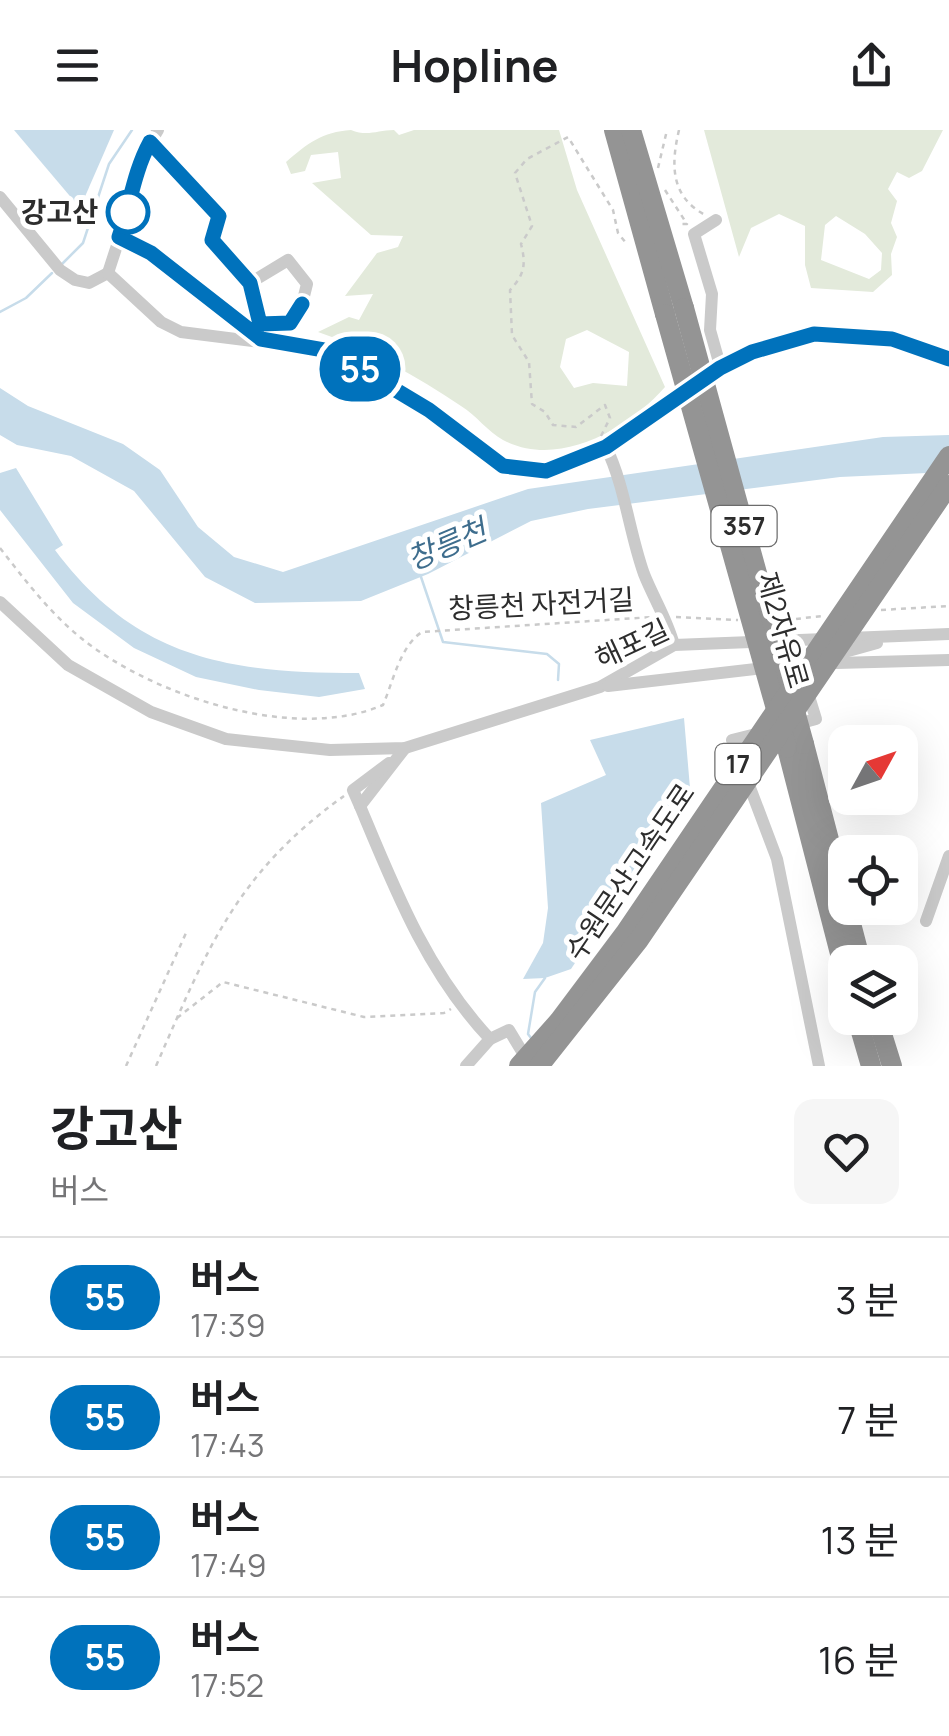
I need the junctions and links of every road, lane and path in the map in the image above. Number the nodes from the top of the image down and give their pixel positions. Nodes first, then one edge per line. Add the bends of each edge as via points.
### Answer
1 (614, 130) edge
2 (631, 130) edge
3 (667, 130) edge
4 (679, 130) edge
5 (154, 136) edge
6 (0, 196) edge
7 (716, 220) joint
8 (678, 224) dead end
9 (119, 237) junction
10 (626, 243) dead end
11 (108, 273) junction
12 (250, 283) junction
13 (675, 311) junction
14 (260, 324) junction
15 (261, 339) junction
16 (949, 359) edge
17 (720, 368) junction
18 (603, 442) junction
19 (949, 456) edge
20 (949, 484) edge
21 (0, 548) edge
22 (0, 602) edge
23 (949, 606) edge
24 (868, 612) dead end
25 (667, 616) junction
26 (829, 616) dead end
27 (753, 621) dead end
28 (770, 622) dead end
29 (949, 634) edge
30 (894, 639) junction
31 (674, 645) junction
32 (949, 660) edge
33 (799, 664) junction
34 (600, 687) junction
35 (796, 746) junction
36 (406, 748) junction
37 (353, 790) junction
38 (360, 806) junction
39 (828, 847) edge
40 (949, 856) edge
41 (926, 921) dead end
42 (186, 932) dead end
43 (839, 945) edge
44 (460, 1004) junction
45 (176, 1019) junction
46 (862, 1035) edge
47 (882, 1035) edge
48 (490, 1039) junction
49 (126, 1066) edge
50 (156, 1066) edge
51 (466, 1066) edge
52 (519, 1066) edge
53 (530, 1066) edge
54 (539, 1066) edge
55 (820, 1066) edge
56 (871, 1066) edge
57 (892, 1066) edge

1 - 13 highway, 제2자유로 / 357
2 - 13 highway, 제2자유로 / 357
3 - 8 path via 658,169 686,224
4 - 7 path via 672,156 675,184 691,207
5 - 9 street via 138,164
5 - 12 street via 219,216 212,240
6 - 11 street via 74,280 89,283
7 - 17 street via 694,234 712,294 710,330
9 - 11 street
9 - 15 street via 151,253
10 - 18 path via 568,136 515,173 532,226 520,244 526,262 521,278 510,290 512,335 529,362 532,404 553,425 576,427 605,406 610,418
11 - 15 street via 181,332
12 - 14 street
12 - 14 street via 288,260 308,284 290,323
13 - 35 highway, 제2자유로 / 357, bridge
14 - 15 street
15 - 18 street via 324,350 349,362 503,466 546,471
16 - 17 street via 892,339 814,334
17 - 18 street
18 - 25 street via 645,576
19 - 52 highway, 수원문산고속도로 / 17, bridge via 626,933
20 - 54 highway, 수원문산고속도로 / 17, bridge via 638,941
21 - 25 path, 창릉천 자전거길 via 84,640 164,685 247,712 363,714 383,705 412,638 430,630
22 - 36 street via 68,666 187,727 276,747
23 - 24 path
25 - 27 path, 창릉천 자전거길
25 - 31 street
26 - 28 path
29 - 30 street, 해포길
30 - 31 street, 해포길
30 - 33 street
31 - 34 street, 해포길
32 - 33 street
33 - 34 street
33 - 55 street via 816,719 732,740 777,859
34 - 36 street, 해포길
35 - 39 highway, 제2자유로 / 357
35 - 43 highway, 제2자유로 / 357
36 - 37 street
36 - 38 street
37 - 38 street
37 - 45 path via 284,844 240,896
38 - 44 street via 420,945
40 - 41 street
42 - 49 path
44 - 45 path via 444,1013 364,1018 223,982
44 - 48 street
45 - 50 path
46 - 56 highway
47 - 57 highway
48 - 51 street
48 - 53 street via 508,1030

